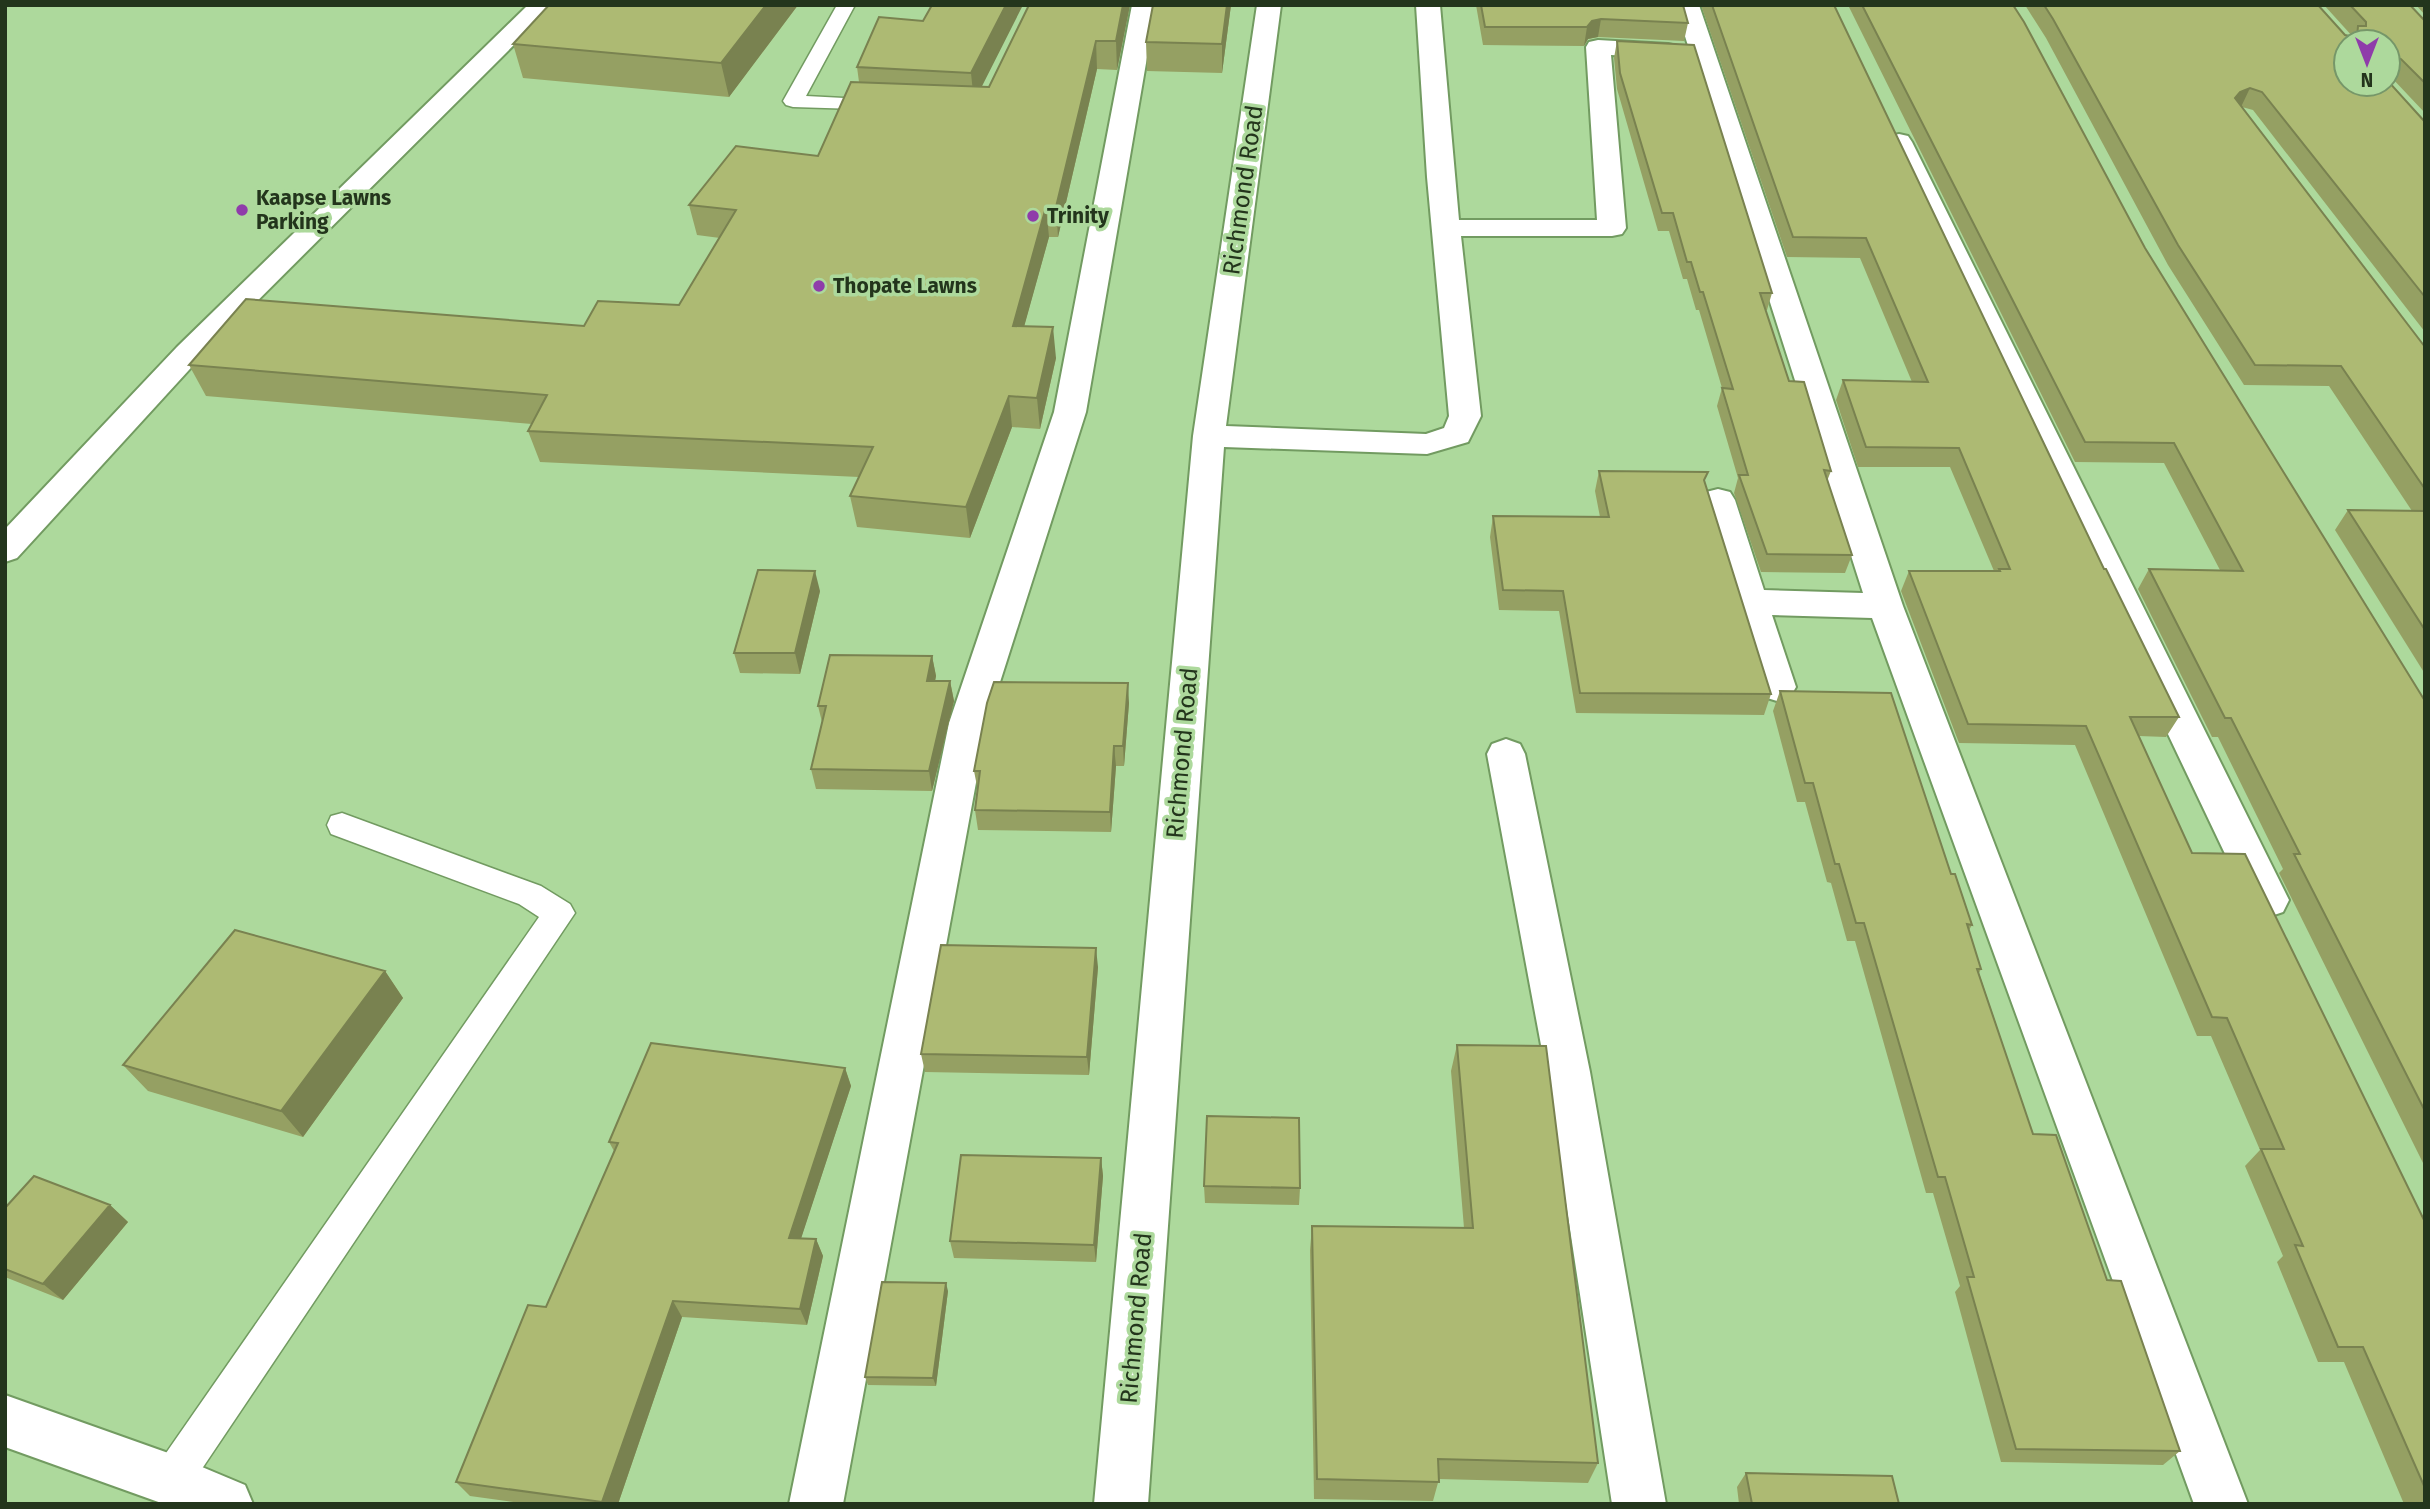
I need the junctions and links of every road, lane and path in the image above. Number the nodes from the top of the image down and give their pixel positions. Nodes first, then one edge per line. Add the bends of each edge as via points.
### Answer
1 (542, 5) edge
2 (846, 5) edge
3 (1144, 5) edge
4 (1269, 5) edge
5 (1428, 5) edge
6 (1687, 5) edge
7 (1702, 52) junction
8 (901, 107) edge
9 (1888, 118) edge
10 (1446, 228) junction
11 (1209, 436) junction
12 (1718, 500) dead end
13 (5, 550) edge
14 (1750, 603) junction
15 (1885, 606) junction
16 (1777, 687) dead end
17 (1506, 754) dead end
18 (342, 825) dead end
19 (2284, 934) edge
20 (5, 1421) edge
21 (165, 1492) edge
22 (226, 1504) edge
23 (816, 1504) edge
24 (1121, 1504) edge
25 (1639, 1504) edge
26 (2221, 1504) edge

1 - 13 street via 188,353
2 - 8 lane via 793,101
3 - 23 street via 1070,412 968,723
4 - 11 street, Richmond Road
5 - 10 street
6 - 7 street
7 - 10 street via 1598,47 1612,228
7 - 15 street
9 - 19 street
10 - 11 street via 1465,416 1457,435 1427,444
11 - 24 street, Richmond Road
12 - 14 street
14 - 15 street
14 - 16 street
15 - 26 street
17 - 25 street via 1568,1072
18 - 21 lane via 530,895 559,913
20 - 21 street
21 - 22 street

